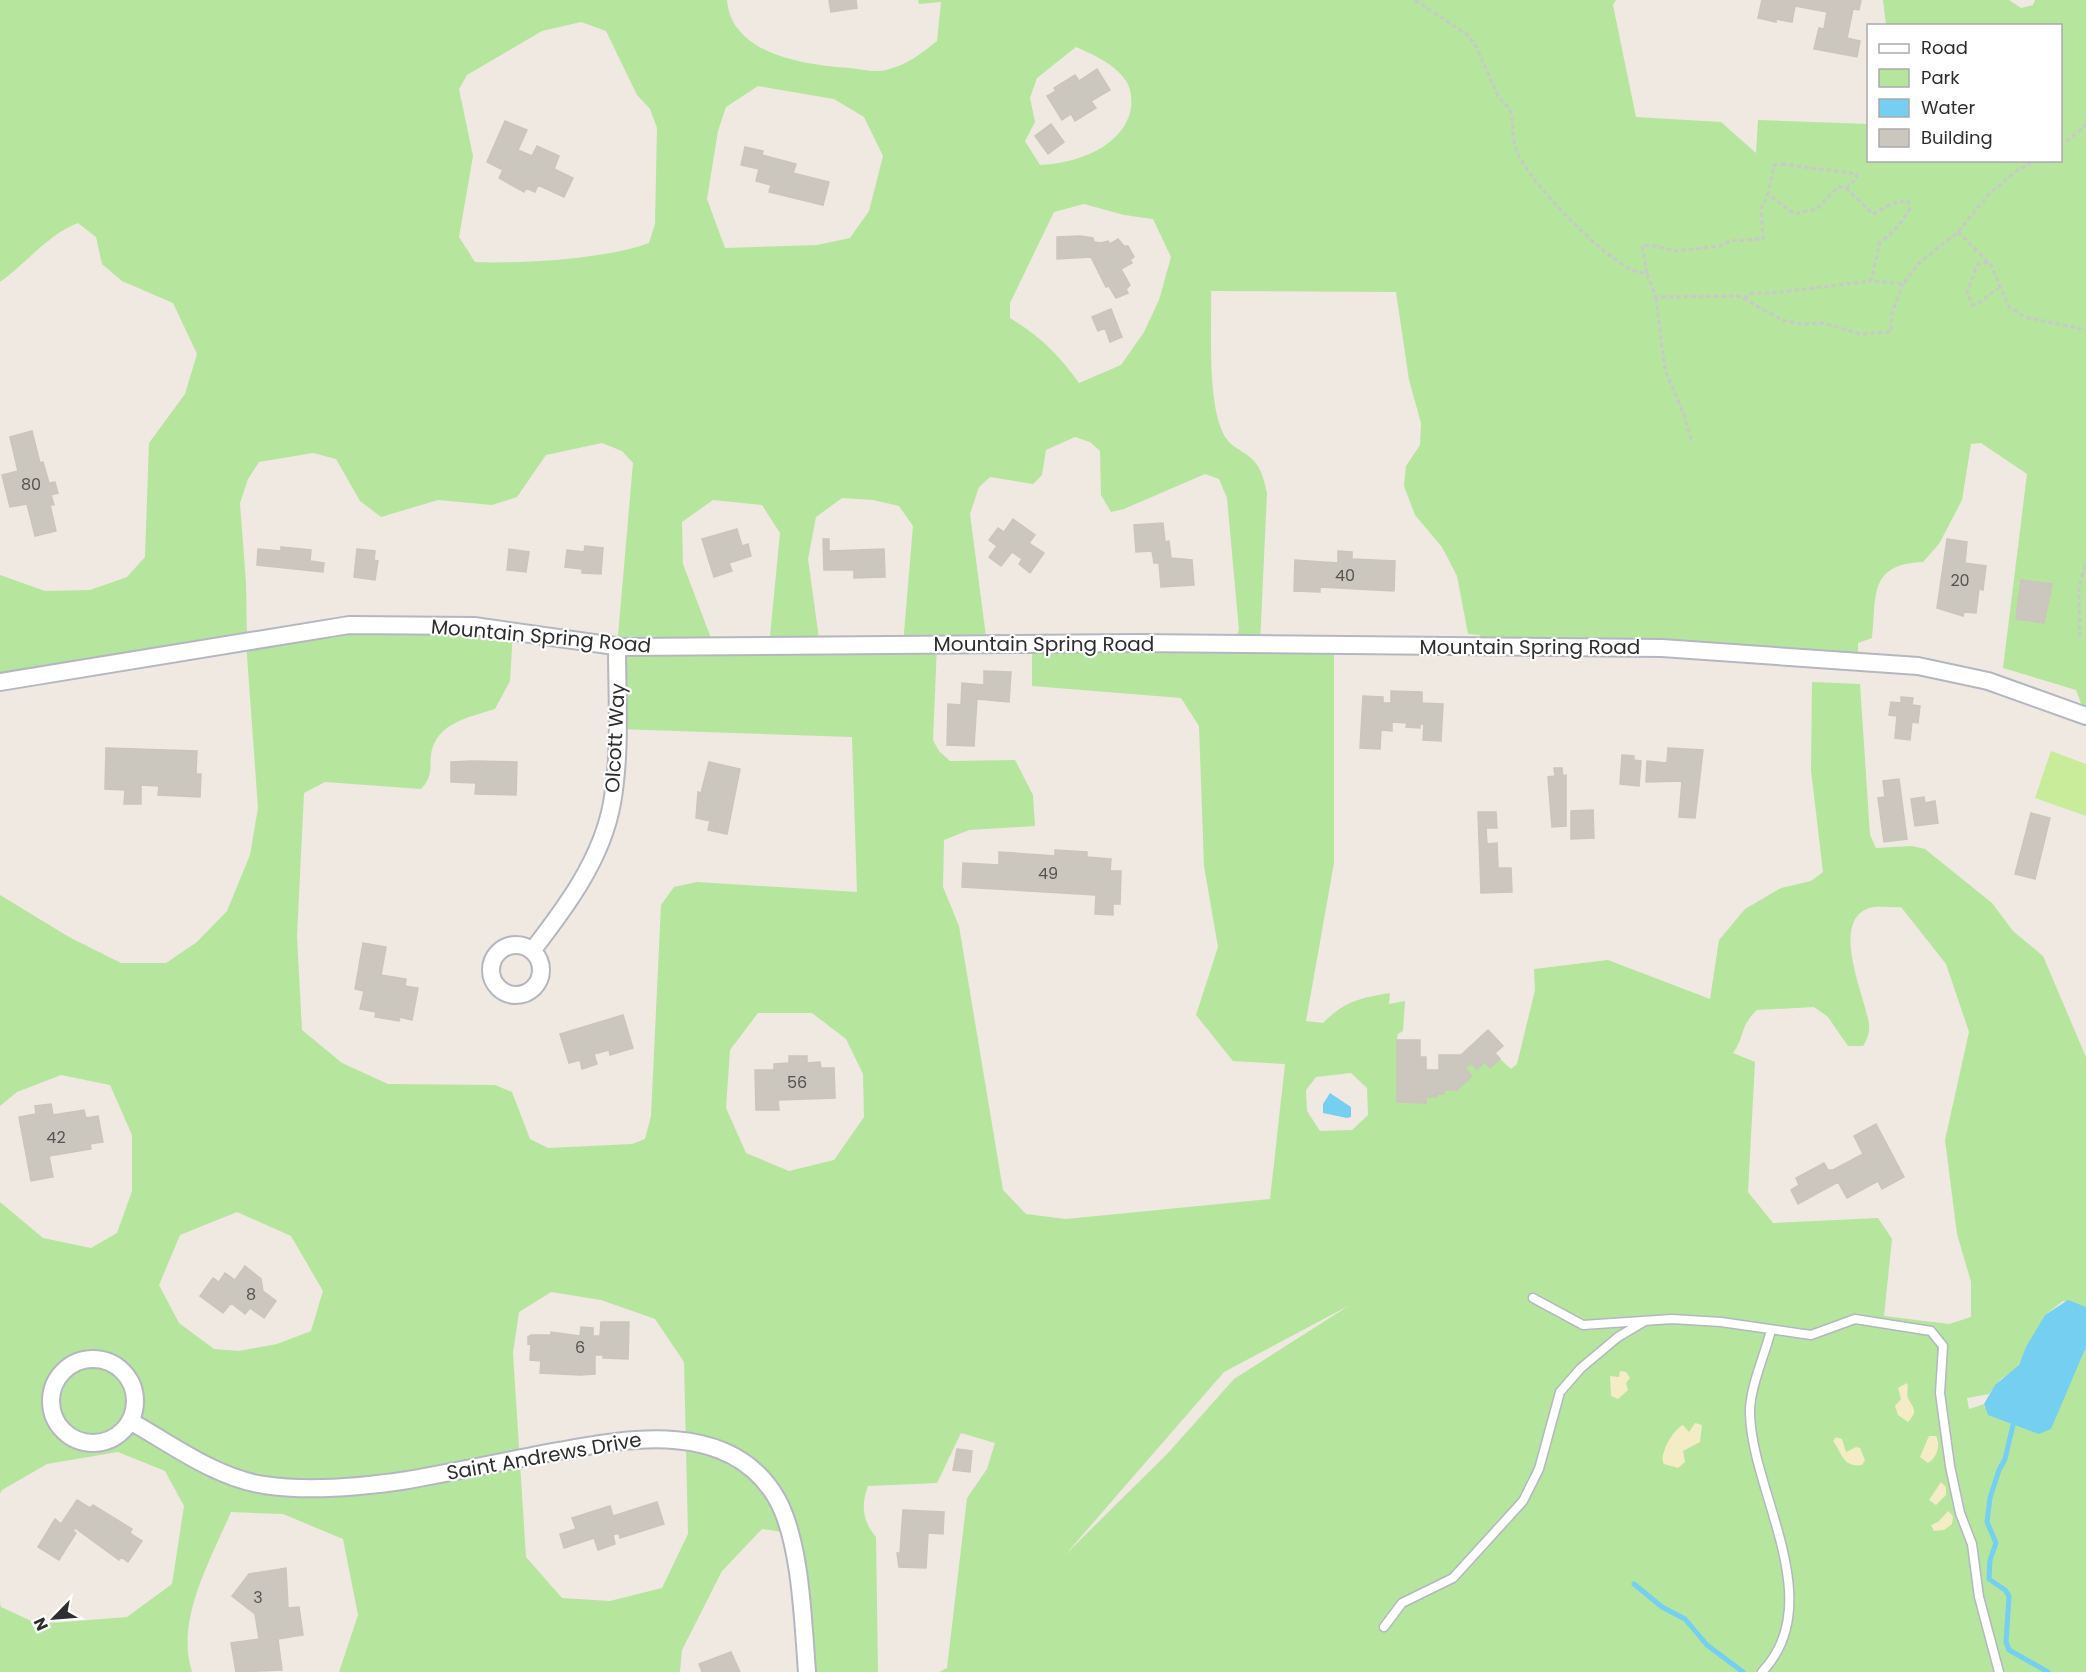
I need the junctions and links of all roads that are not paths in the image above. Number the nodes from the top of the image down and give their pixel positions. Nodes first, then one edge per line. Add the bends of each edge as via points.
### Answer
1 (617, 647) junction
2 (0, 682) edge
3 (2086, 716) edge
4 (532, 951) dead end
5 (1533, 1298) dead end
6 (1648, 1320) junction
7 (1771, 1330) junction
8 (130, 1421) junction
9 (1384, 1627) dead end
10 (807, 1672) edge
11 (1762, 1672) edge
12 (1999, 1672) edge

1 - 2 street, Mountain Spring Road via 474,626 349,625
1 - 3 street, Mountain Spring Road via 1135,644 1662,648 1918,666 1988,681
1 - 4 street, Olcott Way via 618,749 612,804 599,845 567,906
5 - 6 lane via 1583,1325
6 - 7 lane via 1713,1321
6 - 9 lane via 1618,1337 1560,1392 1539,1469 1522,1501 1453,1578 1402,1603
7 - 11 lane via 1750,1412 1783,1552 1789,1600 1780,1647
7 - 12 lane via 1811,1335 1855,1319 1931,1331 1938,1338 1943,1346 1940,1393 1950,1466 1960,1513 1972,1544 1979,1597
8 - 8 street via 135,1406 133,1389 126,1374 114,1364 98,1358 81,1360 67,1367 56,1380 52,1412 60,1427 72,1437 88,1443 105,1441 119,1434
8 - 10 street, Saint Andrews Drive via 219,1471 262,1485 306,1489 406,1480 614,1440 688,1441 718,1450 764,1480 778,1500 791,1532

